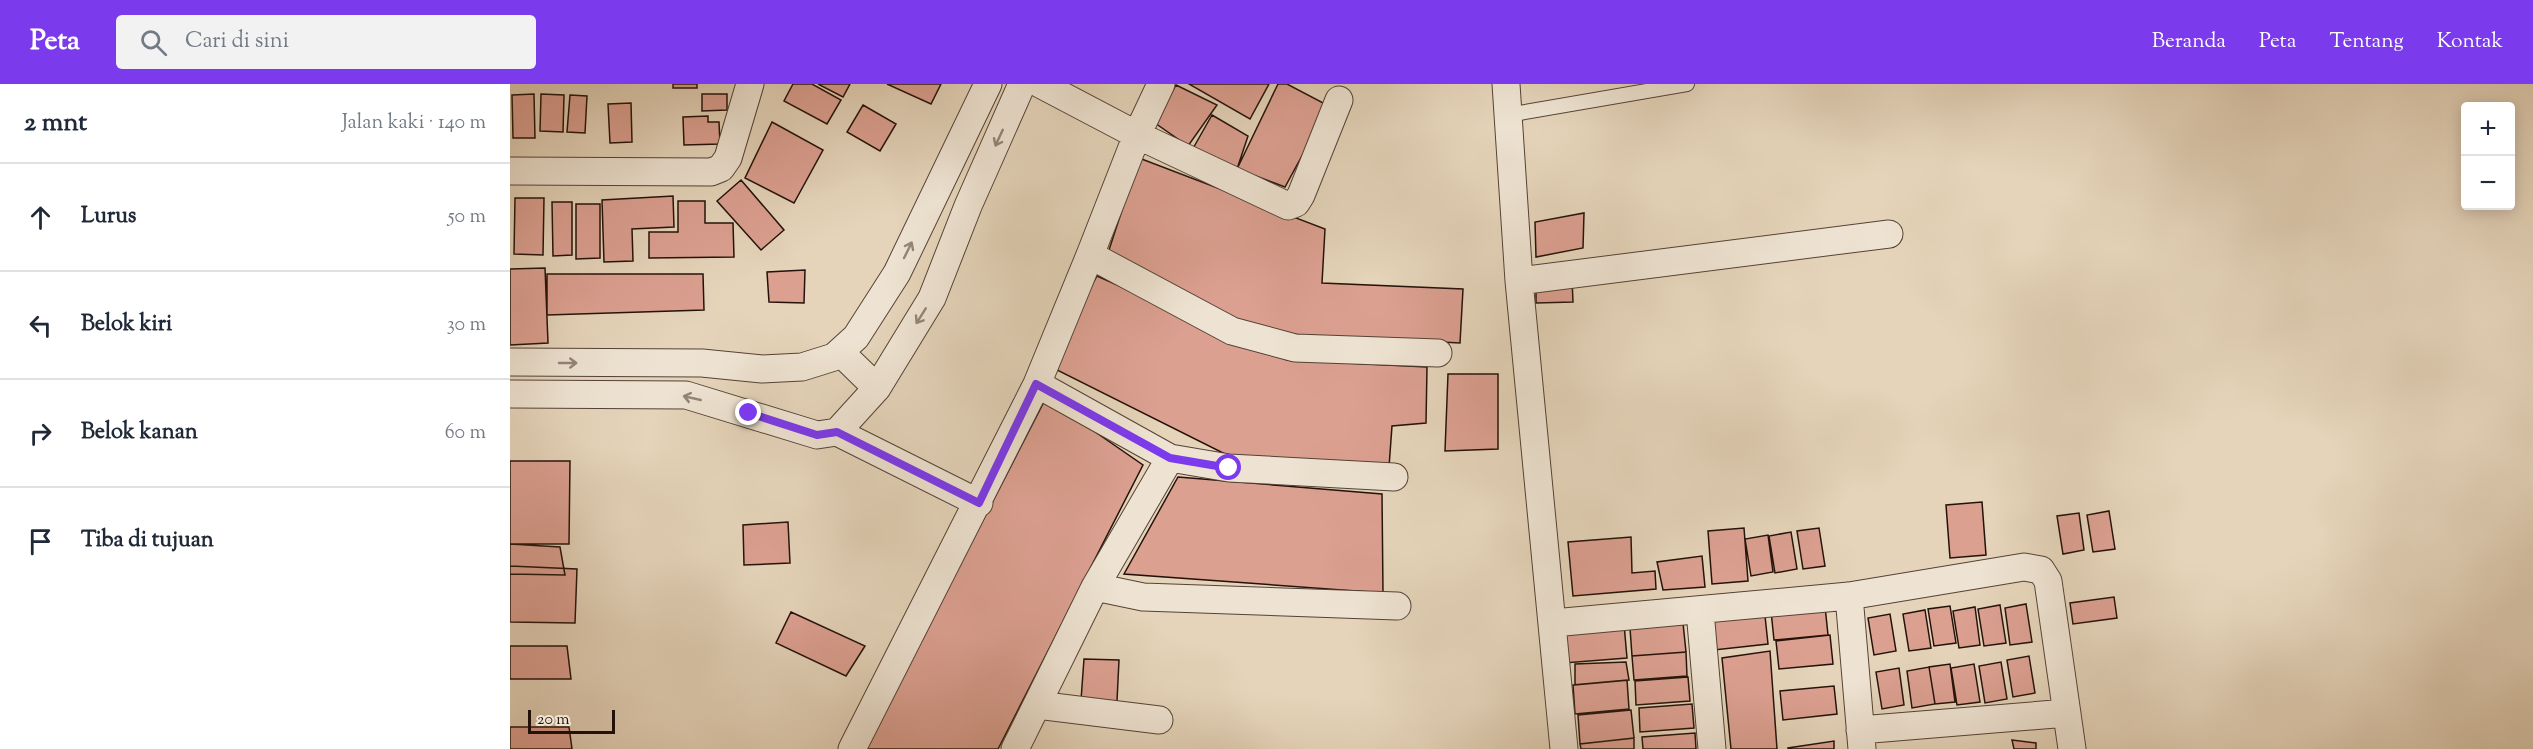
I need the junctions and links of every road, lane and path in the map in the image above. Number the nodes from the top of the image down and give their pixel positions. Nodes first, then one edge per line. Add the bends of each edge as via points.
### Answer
1 (750, 84) edge
2 (988, 84) edge
3 (1022, 84) edge
4 (1040, 84) edge
5 (1161, 84) edge
6 (1506, 84) edge
7 (1687, 84) edge
8 (1339, 100) dead end
9 (1508, 115) junction
10 (1137, 135) junction
11 (510, 171) edge
12 (1888, 234) dead end
13 (1090, 255) junction
14 (1519, 281) junction
15 (840, 352) junction
16 (1438, 353) dead end
17 (510, 362) edge
18 (762, 369) junction
19 (1036, 384) junction
20 (877, 388) junction
21 (510, 394) edge
22 (749, 413) junction
23 (837, 432) junction
24 (1170, 458) junction
25 (1394, 477) dead end
26 (979, 503) junction
27 (1095, 587) junction
28 (1849, 596) junction
29 (1397, 606) dead end
30 (1700, 611) junction
31 (1553, 623) junction
32 (1037, 705) junction
33 (2067, 713) junction
34 (1159, 720) dead end
35 (1861, 739) edge
36 (852, 749) edge
37 (1015, 749) edge
38 (1564, 749) edge
39 (1712, 749) edge
40 (2072, 749) edge

1 - 11 street via 728,158 722,168 711,172
15 -> 2 street via 856,337 897,273
3 -> 20 street via 932,298
4 - 10 street
5 - 10 street
6 - 9 street
7 - 9 lane
8 - 10 street via 1301,195 1288,206
9 - 14 street
10 - 13 street
12 - 14 street
13 - 16 street via 1232,331 1295,348
13 - 19 street
14 - 31 street
15 - 18 street via 802,367
15 - 20 street
17 -> 18 street via 702,363
18 - 22 street
19 - 24 street
19 - 26 street
20 - 23 street
22 -> 21 street via 686,395
22 - 23 street via 817,435
23 - 26 street
24 - 25 street via 1229,468
24 - 27 street
26 - 36 street
27 - 29 street via 1143,597
27 - 32 street
28 - 30 street
28 - 33 street via 2024,567 2041,570 2048,581
28 - 35 street
30 - 31 street
30 - 39 street
31 - 38 street
32 - 34 street
32 - 37 street
33 - 35 street
33 - 40 street

